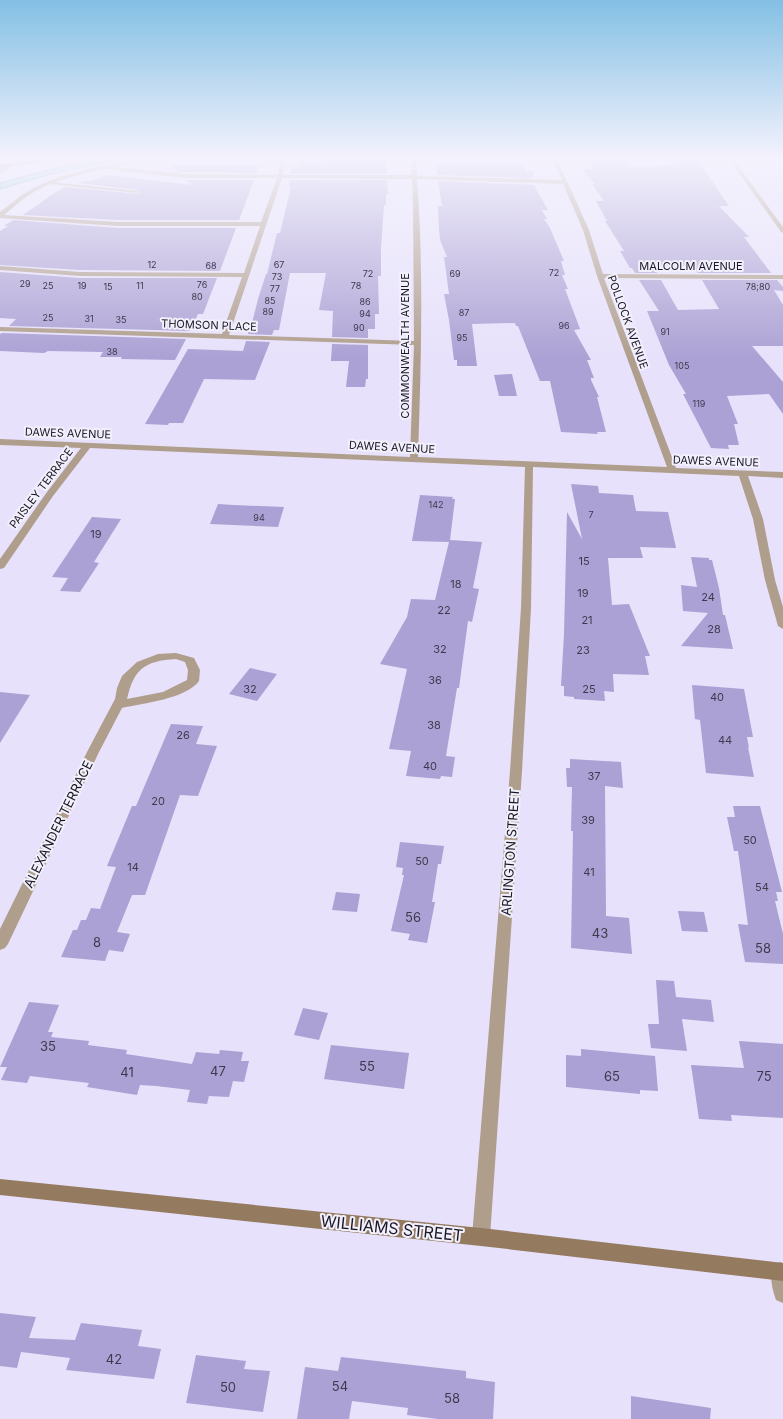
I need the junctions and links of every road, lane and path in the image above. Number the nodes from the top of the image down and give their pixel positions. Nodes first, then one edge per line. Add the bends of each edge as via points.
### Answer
1 (262, 225) edge
2 (416, 225) edge
3 (584, 225) edge
4 (0, 268) edge
5 (247, 276) junction
6 (600, 276) junction
7 (783, 277) edge
8 (0, 329) edge
9 (225, 337) junction
10 (418, 343) junction
11 (0, 442) edge
12 (88, 445) junction
13 (414, 460) junction
14 (529, 466) junction
15 (673, 471) junction
16 (743, 474) junction
17 (783, 475) edge
18 (0, 566) edge
19 (783, 626) edge
20 (118, 705) junction
21 (0, 944) edge
22 (0, 1187) edge
23 (481, 1238) junction
24 (781, 1272) edge
25 (783, 1294) edge

1 - 5 street
2 - 10 street, COMMONWEALTH AVENUE
3 - 6 street, POLLOCK AVENUE
4 - 5 street via 80,274
5 - 9 street
6 - 7 street, MALCOLM AVENUE
6 - 15 street, POLLOCK AVENUE
8 - 9 street, THOMSON PLACE
9 - 10 street, THOMSON PLACE
10 - 13 street, COMMONWEALTH AVENUE
11 - 12 street, DAWES AVENUE
12 - 13 street, DAWES AVENUE
12 - 18 street, PAISLEY TERRACE
13 - 14 street, DAWES AVENUE
14 - 15 street, DAWES AVENUE
14 - 23 street, ARLINGTON STREET via 525,632
15 - 16 street, DAWES AVENUE
16 - 17 street, DAWES AVENUE
16 - 19 street via 758,518 770,580
20 - 20 street, ALEXANDER TERRACE via 184,688 193,681 194,670 190,660 176,656 158,657 141,664 128,676
20 - 21 street, ALEXANDER TERRACE
22 - 23 street, WILLIAMS STREET
23 - 24 street, WILLIAMS STREET
24 - 25 street

